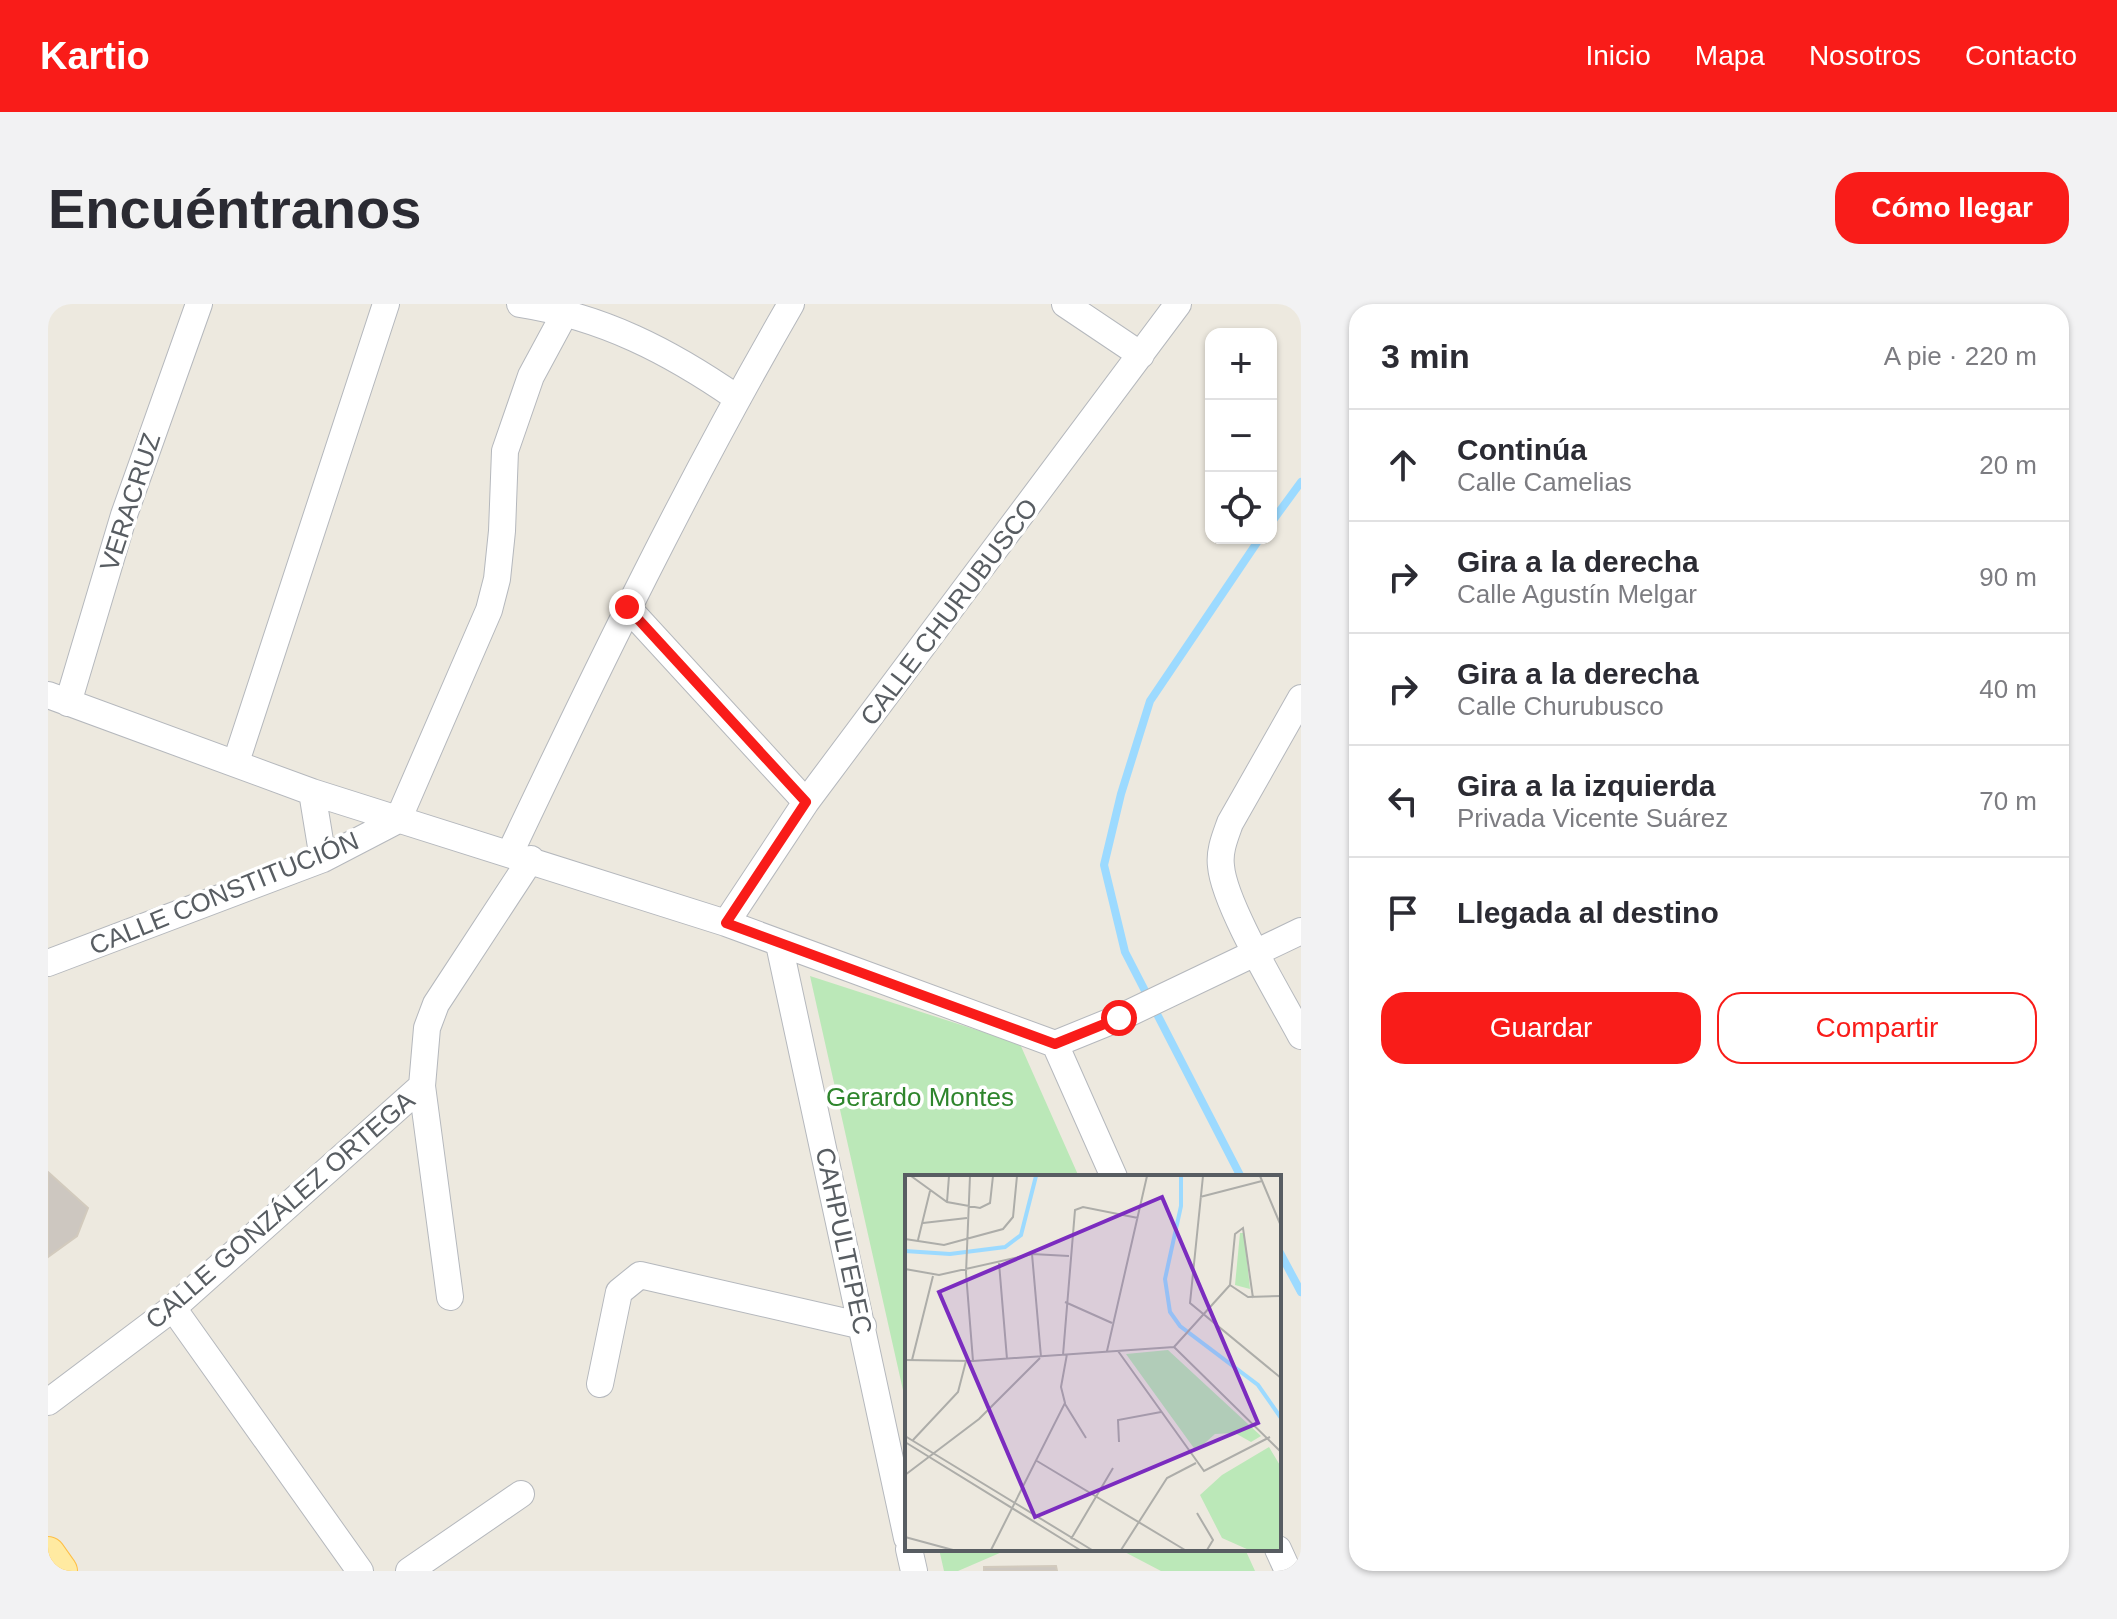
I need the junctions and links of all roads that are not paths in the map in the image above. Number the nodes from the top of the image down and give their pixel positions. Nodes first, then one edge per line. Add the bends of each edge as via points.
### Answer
1 (199, 304) edge
2 (386, 304) edge
3 (520, 304) edge
4 (791, 304) edge
5 (1065, 304) edge
6 (1178, 304) edge
7 (565, 313) junction
8 (1141, 355) junction
9 (737, 398) junction
10 (627, 607) junction
11 (1301, 698) edge
12 (58, 699) edge
13 (236, 762) junction
14 (312, 792) junction
15 (806, 802) junction
16 (398, 820) junction
17 (520, 856) junction
18 (323, 859) junction
19 (726, 923) junction
20 (1301, 931) edge
21 (779, 944) junction
22 (1257, 953) junction
23 (48, 963) edge
24 (1301, 1036) edge
25 (1055, 1044) junction
26 (422, 1086) junction
27 (1113, 1175) edge
28 (450, 1297) dead end
29 (173, 1308) junction
30 (863, 1326) junction
31 (600, 1384) dead end
32 (48, 1402) edge
33 (521, 1494) dead end
34 (905, 1528) edge
35 (909, 1551) edge
36 (1279, 1551) edge
37 (48, 1554) edge
38 (60, 1571) edge
39 (360, 1571) edge
40 (409, 1571) edge
41 (914, 1571) edge
42 (1288, 1571) edge

1 - 12 street, VERACRUZ
2 - 13 street
3 - 7 street
4 - 9 street, CALLE GONZÁLEZ ORTEGA
5 - 8 street
6 - 8 street, CALLE CHURUBUSCO
7 - 9 street via 667,351
7 - 16 street via 531,376 505,451 497,579 489,610
8 - 15 street, CALLE CHURUBUSCO
9 - 10 street, CALLE GONZÁLEZ ORTEGA
10 - 15 street
10 - 17 street, CALLE GONZÁLEZ ORTEGA
11 - 22 street via 1222,844 1225,885
12 - 13 street
13 - 14 street
14 - 16 street
14 - 18 street
15 - 19 street, CALLE CHURUBUSCO
16 - 17 street
16 - 18 street, CALLE CONSTITUCIÓN
17 - 19 street
17 - 26 street, CALLE GONZÁLEZ ORTEGA via 436,1004 427,1028
18 - 23 street, CALLE CONSTITUCIÓN
19 - 21 street
20 - 22 street
21 - 25 street
21 - 30 street, CAHPULTEPEC
22 - 24 street
22 - 25 street
25 - 27 street
26 - 28 street
26 - 29 street, CALLE GONZÁLEZ ORTEGA
29 - 32 street, CALLE GONZÁLEZ ORTEGA
29 - 39 street
30 - 31 street via 640,1275 619,1292
30 - 34 street, CAHPULTEPEC
33 - 40 street
35 - 41 street
36 - 42 street
37 - 38 main road

